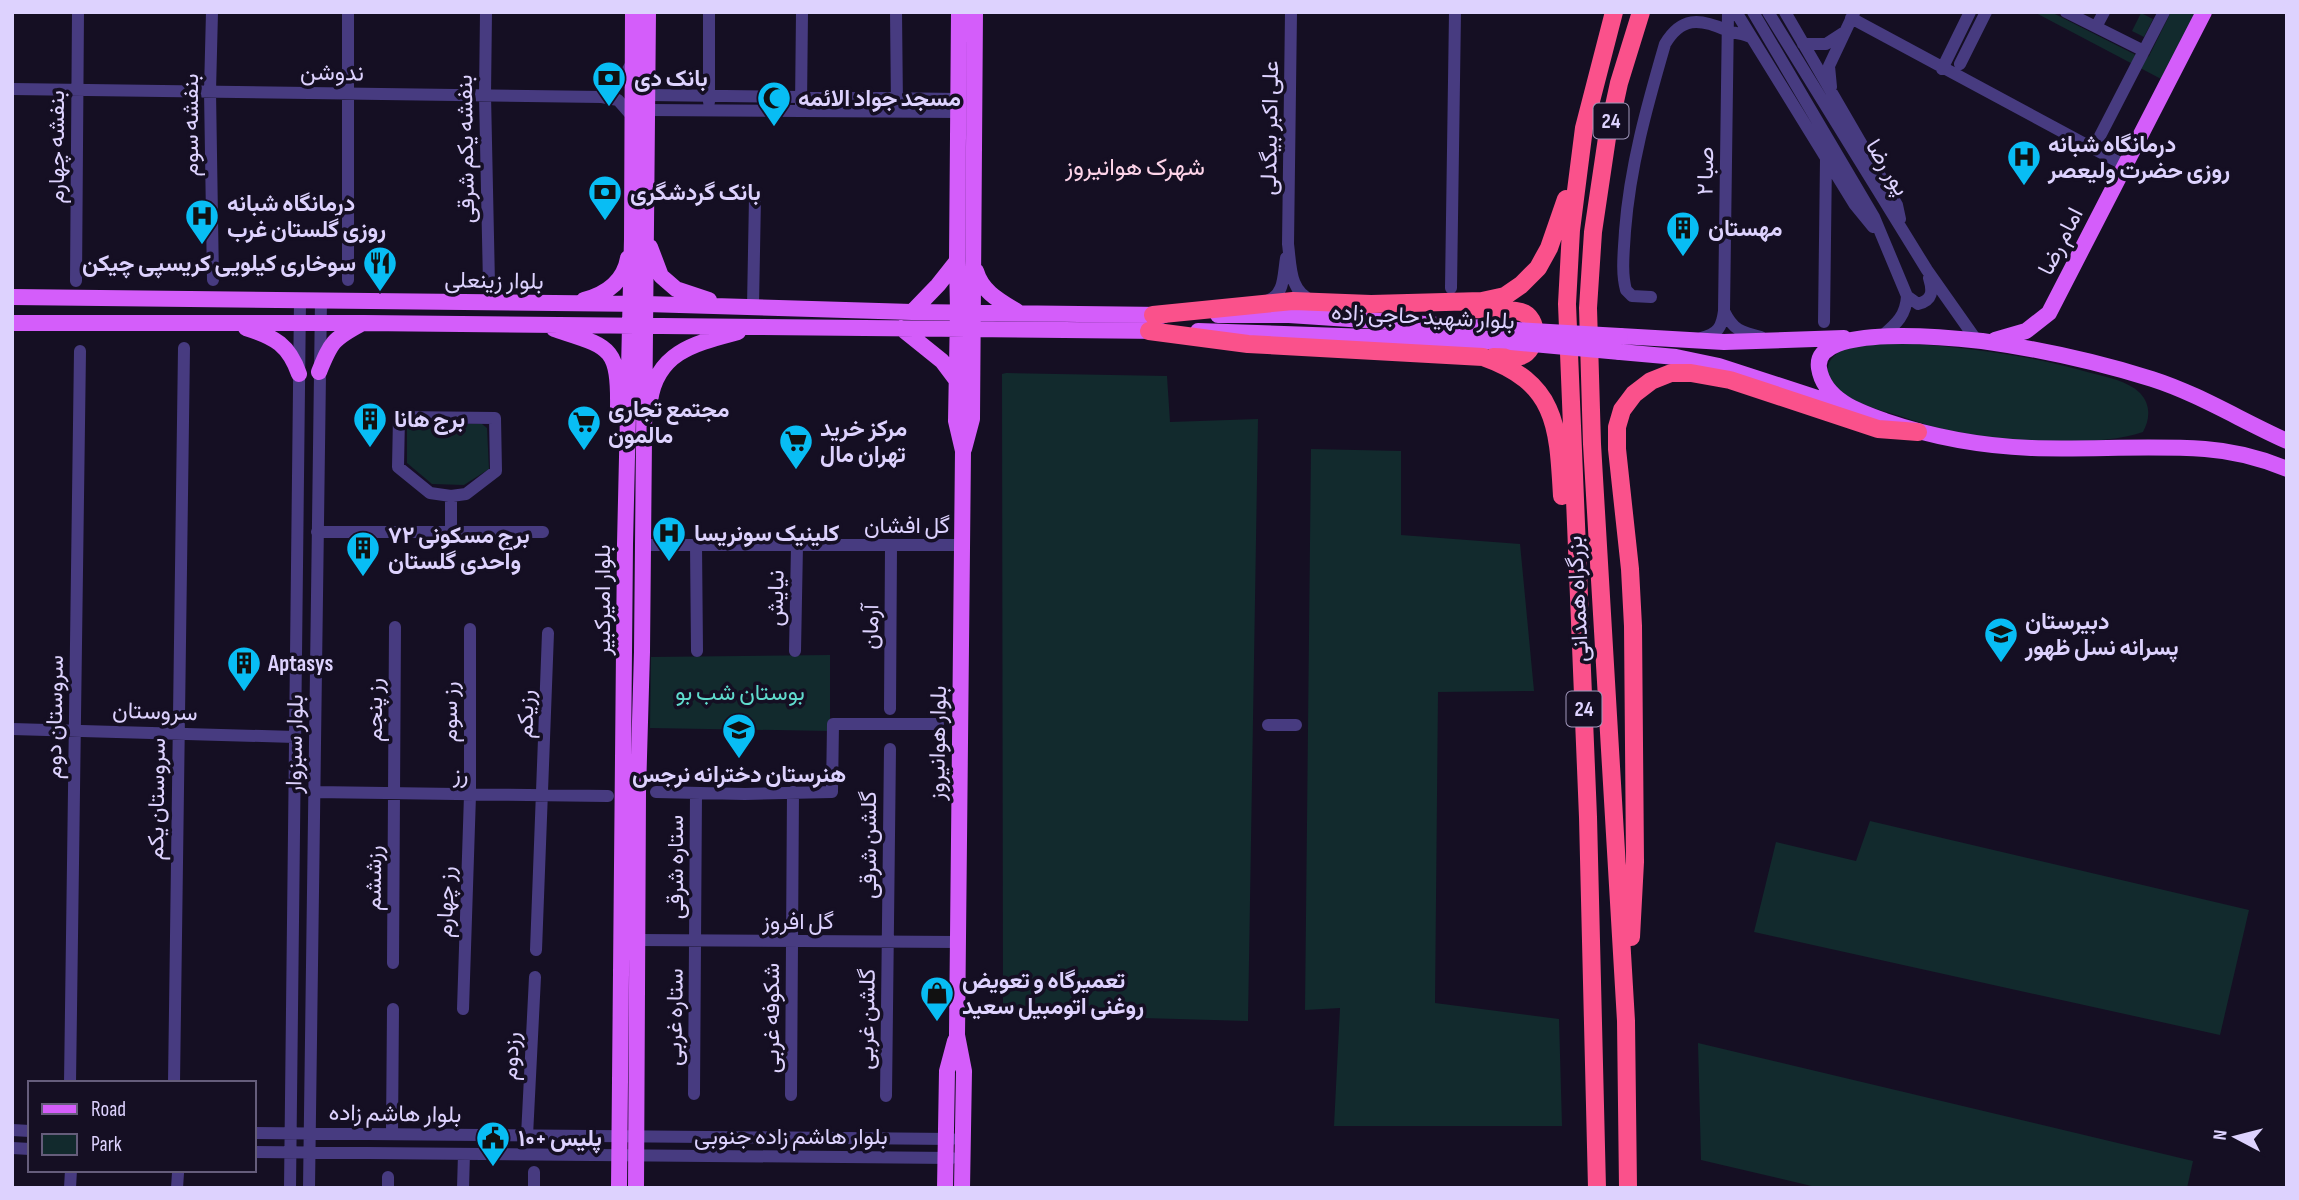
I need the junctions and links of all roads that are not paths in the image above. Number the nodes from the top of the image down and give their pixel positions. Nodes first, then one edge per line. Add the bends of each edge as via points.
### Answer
1 (78, 12) edge
2 (212, 12) edge
3 (348, 12) edge
4 (486, 12) edge
5 (633, 12) edge
6 (648, 12) edge
7 (709, 12) edge
8 (802, 12) edge
9 (896, 12) edge
10 (959, 12) edge
11 (975, 12) edge
12 (1291, 12) edge
13 (1455, 12) edge
14 (1614, 12) edge
15 (1641, 12) edge
16 (1728, 12) edge
17 (1736, 12) edge
18 (1753, 12) edge
19 (1768, 12) edge
20 (1785, 12) edge
21 (1970, 12) edge
22 (1986, 12) edge
23 (2066, 12) edge
24 (2104, 12) edge
25 (2164, 12) edge
26 (2204, 12) edge
27 (1852, 15) edge
28 (2096, 27) junction
29 (1728, 31) junction
30 (1843, 33) junction
31 (1752, 38) junction
32 (1803, 44) junction
33 (2144, 51) junction
34 (633, 61) junction
35 (1960, 64) dead end
36 (1942, 69) junction
37 (12, 89) edge
38 (77, 89) junction
39 (210, 91) junction
40 (348, 93) junction
41 (1833, 94) junction
42 (485, 95) junction
43 (602, 97) junction
44 (709, 103) junction
45 (801, 104) junction
46 (897, 105) junction
47 (959, 105) junction
48 (643, 107) junction
49 (1584, 128) junction
50 (2100, 136) dead end
51 (1826, 158) junction
52 (2124, 165) junction
53 (755, 197) dead end
54 (1902, 230) junction
55 (639, 238) junction
56 (1885, 242) junction
57 (1288, 244) junction
58 (957, 261) junction
59 (974, 265) junction
60 (1927, 270) junction
61 (213, 280) dead end
62 (348, 280) dead end
63 (76, 281) dead end
64 (489, 285) dead end
65 (1451, 288) dead end
66 (1907, 296) junction
67 (12, 297) edge
68 (1651, 297) dead end
69 (300, 300) junction
70 (321, 300) junction
71 (1317, 302) junction
72 (638, 304) junction
73 (1371, 304) junction
74 (544, 305) junction
75 (1254, 305) junction
76 (758, 306) junction
77 (1724, 311) junction
78 (912, 312) junction
79 (966, 312) junction
80 (1020, 314) junction
81 (320, 322) junction
82 (1824, 322) dead end
83 (12, 323) edge
84 (230, 323) junction
85 (300, 323) junction
86 (364, 323) junction
87 (1151, 323) junction
88 (542, 324) junction
89 (638, 325) junction
90 (756, 327) junction
91 (901, 328) junction
92 (966, 329) junction
93 (1857, 337) junction
94 (1881, 337) junction
95 (1687, 340) junction
96 (1787, 340) junction
97 (1980, 341) junction
98 (1620, 344) junction
99 (184, 348) dead end
100 (80, 351) dead end
101 (1483, 357) junction
102 (319, 372) junction
103 (299, 374) junction
104 (957, 381) junction
105 (1861, 413) junction
106 (1918, 432) junction
107 (2287, 441) edge
108 (644, 445) junction
109 (963, 451) junction
110 (2287, 470) edge
111 (451, 496) junction
112 (317, 532) junction
113 (451, 532) junction
114 (544, 532) dead end
115 (625, 544) junction
116 (643, 545) junction
117 (696, 545) junction
118 (962, 545) junction
119 (797, 546) junction
120 (891, 546) junction
121 (395, 627) dead end
122 (470, 629) dead end
123 (548, 633) dead end
124 (795, 651) dead end
125 (697, 652) dead end
126 (890, 709) dead end
127 (938, 724) dead end
128 (1268, 725) dead end
129 (1296, 725) dead end
130 (12, 729) edge
131 (75, 729) junction
132 (178, 734) junction
133 (295, 737) junction
134 (890, 749) dead end
135 (314, 792) junction
136 (395, 792) junction
137 (656, 792) dead end
138 (793, 792) junction
139 (696, 793) junction
140 (470, 795) junction
141 (544, 796) junction
142 (608, 796) dead end
143 (1588, 817) junction
144 (638, 940) junction
145 (696, 941) junction
146 (792, 942) junction
147 (888, 942) junction
148 (957, 942) junction
149 (536, 950) dead end
150 (393, 963) dead end
151 (535, 977) dead end
152 (393, 1009) dead end
153 (463, 1009) dead end
154 (1626, 1021) junction
155 (957, 1035) junction
156 (70, 1081) edge
157 (174, 1081) edge
158 (694, 1094) dead end
159 (791, 1095) dead end
160 (886, 1096) dead end
161 (256, 1133) edge
162 (291, 1133) junction
163 (310, 1133) junction
164 (392, 1135) junction
165 (527, 1136) junction
166 (628, 1137) junction
167 (945, 1139) junction
168 (963, 1140) junction
169 (256, 1152) edge
170 (290, 1152) junction
171 (309, 1152) junction
172 (464, 1154) junction
173 (628, 1156) junction
174 (945, 1158) junction
175 (963, 1158) junction
176 (534, 1172) dead end
177 (178, 1173) dead end
178 (177, 1188) edge
179 (290, 1188) edge
180 (309, 1188) edge
181 (463, 1188) edge
182 (534, 1188) edge
183 (619, 1188) edge
184 (635, 1188) edge
185 (945, 1188) edge
186 (962, 1188) edge
187 (1597, 1188) edge
188 (1628, 1188) edge

1 - 38 street, بنفشه چهارم
2 - 39 street, بنفشه سوم
3 - 40 street
4 - 42 street, بنفشه یکم شرقی
5 - 34 main road, بلوار امیرکبیر
6 - 48 main road, بلوار امیرکبیر
7 - 44 street
8 - 45 street
9 - 46 street
10 - 47 main road, بلوار هوانیروز
11 - 59 main road, بلوار هوانیروز
12 - 57 street, علی اکبر بیگدلی
13 - 65 street
14 - 49 highway, بزرگراه همدانی / 24
15 - 154 highway, بزرگراه همدانی / 24 via 1607,138 1588,308
16 - 29 street, صبا ۲
17 - 31 street
18 - 56 street, پور رضا
19 - 54 street, پور رضا
20 - 32 street
21 - 36 street
22 - 35 street
23 - 28 street
24 - 28 street
25 - 33 street
26 - 52 main road, امام رضا
27 - 30 street
27 - 36 street
28 - 33 street
29 - 31 street
29 - 68 street via 1694,22 1672,32 1648,100 1631,177 1624,249 1626,290 1632,296
29 - 77 street, صبا ۲
30 - 32 street via 1826,44
30 - 41 street via 1829,66
31 - 51 street
32 - 41 street
33 - 50 street
34 - 43 street
34 - 48 main road, بلوار امیرکبیر
36 - 52 street
37 - 38 street, ندوشن
38 - 39 street, ندوشن
38 - 63 street, بنفشه چهارم
39 - 40 street, ندوشن
39 - 61 street, بنفشه سوم
40 - 42 street, ندوشن
40 - 62 street
41 - 54 street via 1897,205
42 - 43 street, ندوشن
42 - 64 street, بنفشه یکم شرقی
43 - 48 street
44 - 45 street
44 - 48 street
45 - 46 street
46 - 47 street
47 - 58 main road, بلوار هوانیروز
48 - 55 main road, بلوار امیرکبیر
49 - 73 highway via 1560,223 1538,268 1521,285 1505,296 1482,301
49 - 143 highway, بزرگراه همدانی / 24 via 1567,304
51 - 56 street
51 - 82 street
52 - 97 main road, امام رضا via 2049,313 2026,331
53 - 76 street
54 - 60 street, پور رضا
55 - 72 main road, بلوار امیرکبیر
55 - 74 main road via 618,281 605,293
55 - 76 main road via 661,276 676,289 703,299
56 - 66 street, پور رضا
57 - 71 street, علی اکبر بیگدلی via 1298,290
57 - 75 street, علی اکبر بیگدلی via 1281,291 1276,298
58 - 78 main road
58 - 79 main road, بلوار هوانیروز
59 - 79 main road, بلوار هوانیروز
59 - 80 main road via 980,284
60 - 66 street via 1930,297 1918,304
60 - 97 street, پور رضا
66 - 94 street via 1902,317
67 - 69 main road, بلوار زینعلی
69 - 70 main road, بلوار زینعلی
69 - 85 street, بلوار سبزوار
70 - 74 main road, بلوار زینعلی
70 - 81 street, بلوار سبزوار
71 - 73 highway
71 - 75 highway
72 - 74 main road, بلوار زینعلی
72 - 76 main road, بلوار زینعلی
72 - 89 main road, بلوار امیرکبیر
73 - 101 highway via 1522,312 1530,318 1534,335 1527,352
75 - 87 highway
76 - 78 main road, بلوار زینعلی
77 - 95 street via 1720,330
77 - 96 street via 1741,331
78 - 79 main road, بلوار زینعلی
79 - 80 main road, بلوار شهید حاجی زاده
79 - 92 main road, بلوار هوانیروز
80 - 87 main road, بلوار شهید حاجی زاده
81 - 85 main road, بلوار زینعلی
81 - 86 main road, بلوار زینعلی
81 - 102 street, بلوار سبزوار
83 - 84 main road, بلوار زینعلی
84 - 85 main road, بلوار زینعلی
84 - 103 main road via 270,336 286,348
85 - 103 street, بلوار سبزوار
86 - 88 main road, بلوار زینعلی
86 - 102 main road via 337,337
87 - 92 main road, بلوار شهید حاجی زاده
87 - 98 main road, بلوار شهید حاجی زاده, bridge via 1262,332 1513,336
87 - 101 highway via 1248,344
88 - 89 main road, بلوار زینعلی
88 - 115 main road via 607,350 617,366 617,457
89 - 90 main road, بلوار زینعلی
89 - 108 main road, بلوار امیرکبیر
89 - 115 main road, بلوار امیرکبیر
90 - 91 main road, بلوار زینعلی
90 - 108 main road via 676,353 661,370 651,393
91 - 92 main road, بلوار زینعلی
91 - 104 main road via 942,361
92 - 104 main road, بلوار هوانیروز
92 - 109 main road, بلوار هوانیروز via 972,419
93 - 94 main road, بلوار شهید حاجی زاده
93 - 96 main road, بلوار شهید حاجی زاده
93 - 105 main road via 1828,348 1818,364 1824,384
94 - 97 main road, بلوار شهید حاجی زاده
95 - 96 main road, بلوار شهید حاجی زاده
95 - 98 main road, بلوار شهید حاجی زاده
97 - 107 main road via 2123,370 2183,391
98 - 105 main road, بلوار شهید حاجی زاده via 1719,366
99 - 132 street, سروستان یکم
100 - 131 street, سروستان دوم
101 - 143 highway via 1523,376 1552,414 1561,474
102 - 112 street, بلوار سبزوار
103 - 133 street, بلوار سبزوار
104 - 109 main road, بلوار هوانیروز via 956,422
105 - 106 main road
106 - 110 main road via 2028,448 2207,449 2240,454
106 - 154 highway via 1878,429 1730,380 1691,373 1671,373 1650,381 1622,410 1617,427 1633,659 1634,862
108 - 116 main road, بلوار امیرکبیر
109 - 118 main road, بلوار هوانیروز
111 - 111 street via 430,493 398,467 399,417 495,418 496,471 466,494
111 - 113 street
112 - 113 street
112 - 135 street, بلوار سبزوار
113 - 114 street
115 - 166 main road, بلوار امیرکبیر
116 - 117 street, گل افشان
116 - 144 main road, بلوار امیرکبیر
117 - 119 street, گل افشان
117 - 125 street
118 - 120 street, گل افشان
118 - 148 main road, بلوار هوانیروز
119 - 120 street, گل افشان
119 - 124 street, نیایش
120 - 126 street, آرمان
121 - 136 street, رز پنجم
122 - 140 street, رز سوم
123 - 141 street, رزیکم
127 - 138 street via 833,724 832,792
128 - 129 street
130 - 131 street, سروستان
131 - 132 street, سروستان
131 - 156 street, سروستان دوم
132 - 133 street, سروستان
132 - 157 street, سروستان یکم
133 - 162 street, بلوار سبزوار
134 - 147 street, گلشن شرقی
135 - 136 street, رز
135 - 163 street, بلوار سبزوار
136 - 140 street, رز
136 - 150 street, رزششم
137 - 139 street
138 - 139 street
138 - 146 street, شکوفه غربی
139 - 145 street, ستاره شرقی
140 - 141 street, رز
140 - 153 street, رز چهارم
141 - 142 street, رز
141 - 149 street
143 - 187 highway, بزرگراه همدانی / 24
144 - 145 street, گل افروز
144 - 166 main road, بلوار امیرکبیر
145 - 146 street, گل افروز
145 - 158 street, ستاره غربی
146 - 147 street, گل افروز
146 - 159 street, شکوفه غربی
147 - 148 street, گل افروز
147 - 160 street, گلشن غربی
148 - 155 main road, بلوار هوانیروز
151 - 165 street, رزدوم
152 - 164 street
154 - 188 highway, بزرگراه همدانی / 24
155 - 167 main road, بلوار هوانیروز via 947,1071
155 - 168 main road, بلوار هوانیروز via 964,1071
161 - 162 street, بلوار هاشم زاده
162 - 163 street, بلوار هاشم زاده
162 - 170 street, بلوار سبزوار
163 - 164 street, بلوار هاشم زاده
163 - 171 street, بلوار سبزوار
164 - 165 street, بلوار هاشم زاده
165 - 166 street, بلوار هاشم زاده
166 - 167 street, بلوار هاشم زاده جنوبی
166 - 173 main road, بلوار امیرکبیر
167 - 168 street, بلوار هاشم زاده جنوبی
167 - 174 main road, بلوار هوانیروز
168 - 175 main road, بلوار هوانیروز
169 - 170 street, بلوار هاشم زاده
170 - 171 street, بلوار هاشم زاده
170 - 179 street, بلوار سبزوار
171 - 172 street, بلوار هاشم زاده
171 - 180 street, بلوار سبزوار
172 - 173 street, بلوار هاشم زاده
172 - 181 street
173 - 174 street, بلوار هاشم زاده جنوبی
173 - 183 main road, بلوار امیرکبیر
173 - 184 main road, بلوار امیرکبیر
174 - 175 street, بلوار هاشم زاده جنوبی
174 - 185 main road, بلوار هوانیروز
175 - 186 main road, بلوار هوانیروز
176 - 182 street
177 - 178 street

